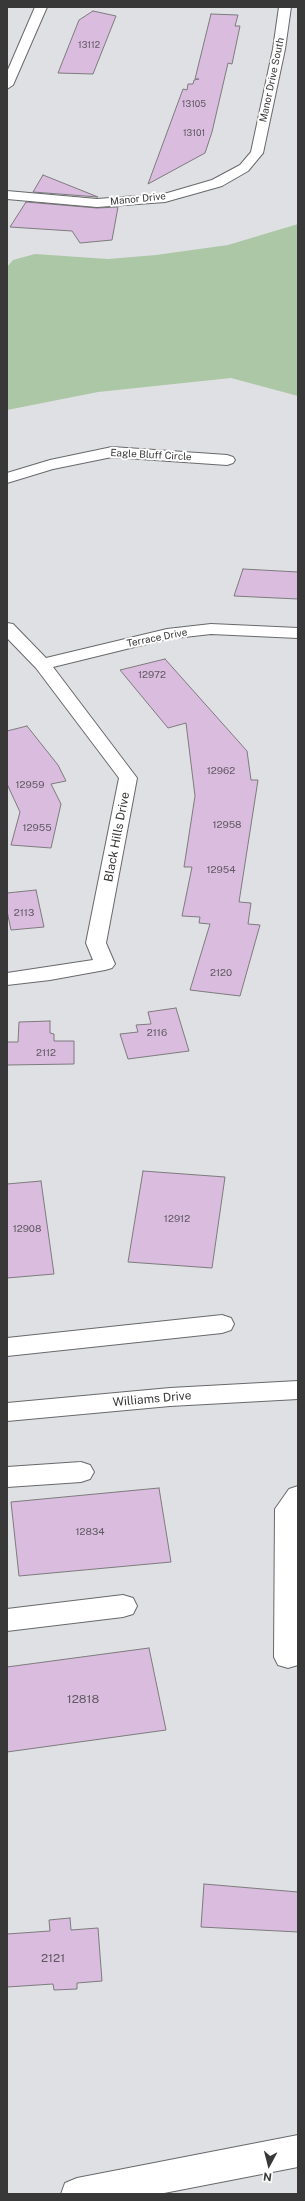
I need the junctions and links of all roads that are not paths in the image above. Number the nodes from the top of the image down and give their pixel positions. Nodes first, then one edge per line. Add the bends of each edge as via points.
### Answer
1 (41, 7) edge
2 (285, 7) edge
3 (279, 49) junction
4 (292, 49) dead end
5 (7, 85) edge
6 (257, 153) joint
7 (7, 194) edge
8 (226, 460) dead end
9 (7, 478) edge
10 (7, 628) edge
11 (298, 633) edge
12 (42, 664) junction
13 (7, 979) edge
14 (222, 1324) dead end
15 (7, 1346) edge
16 (298, 1390) edge
17 (7, 1412) edge
18 (81, 1472) dead end
19 (7, 1478) edge
20 (298, 1496) edge
21 (123, 1606) dead end
22 (7, 1620) edge
23 (288, 1657) dead end
24 (298, 2151) edge
25 (77, 2194) edge

1 - 5 street
2 - 3 street, Manor Drive South
3 - 4 street
3 - 6 street, Manor Drive South
6 - 7 street, Manor Drive via 244,168 217,183 164,198 97,203
8 - 9 street, Eagle Bluff Circle via 112,452 50,465
10 - 12 street, Black Hills Drive
11 - 12 street, Terrace Drive via 211,629 167,634
12 - 13 street, Black Hills Drive via 128,778 96,943 105,964
14 - 15 street
16 - 17 street, Williams Drive via 170,1397
18 - 19 street
20 - 23 street via 288,1509
21 - 22 street
24 - 25 street

